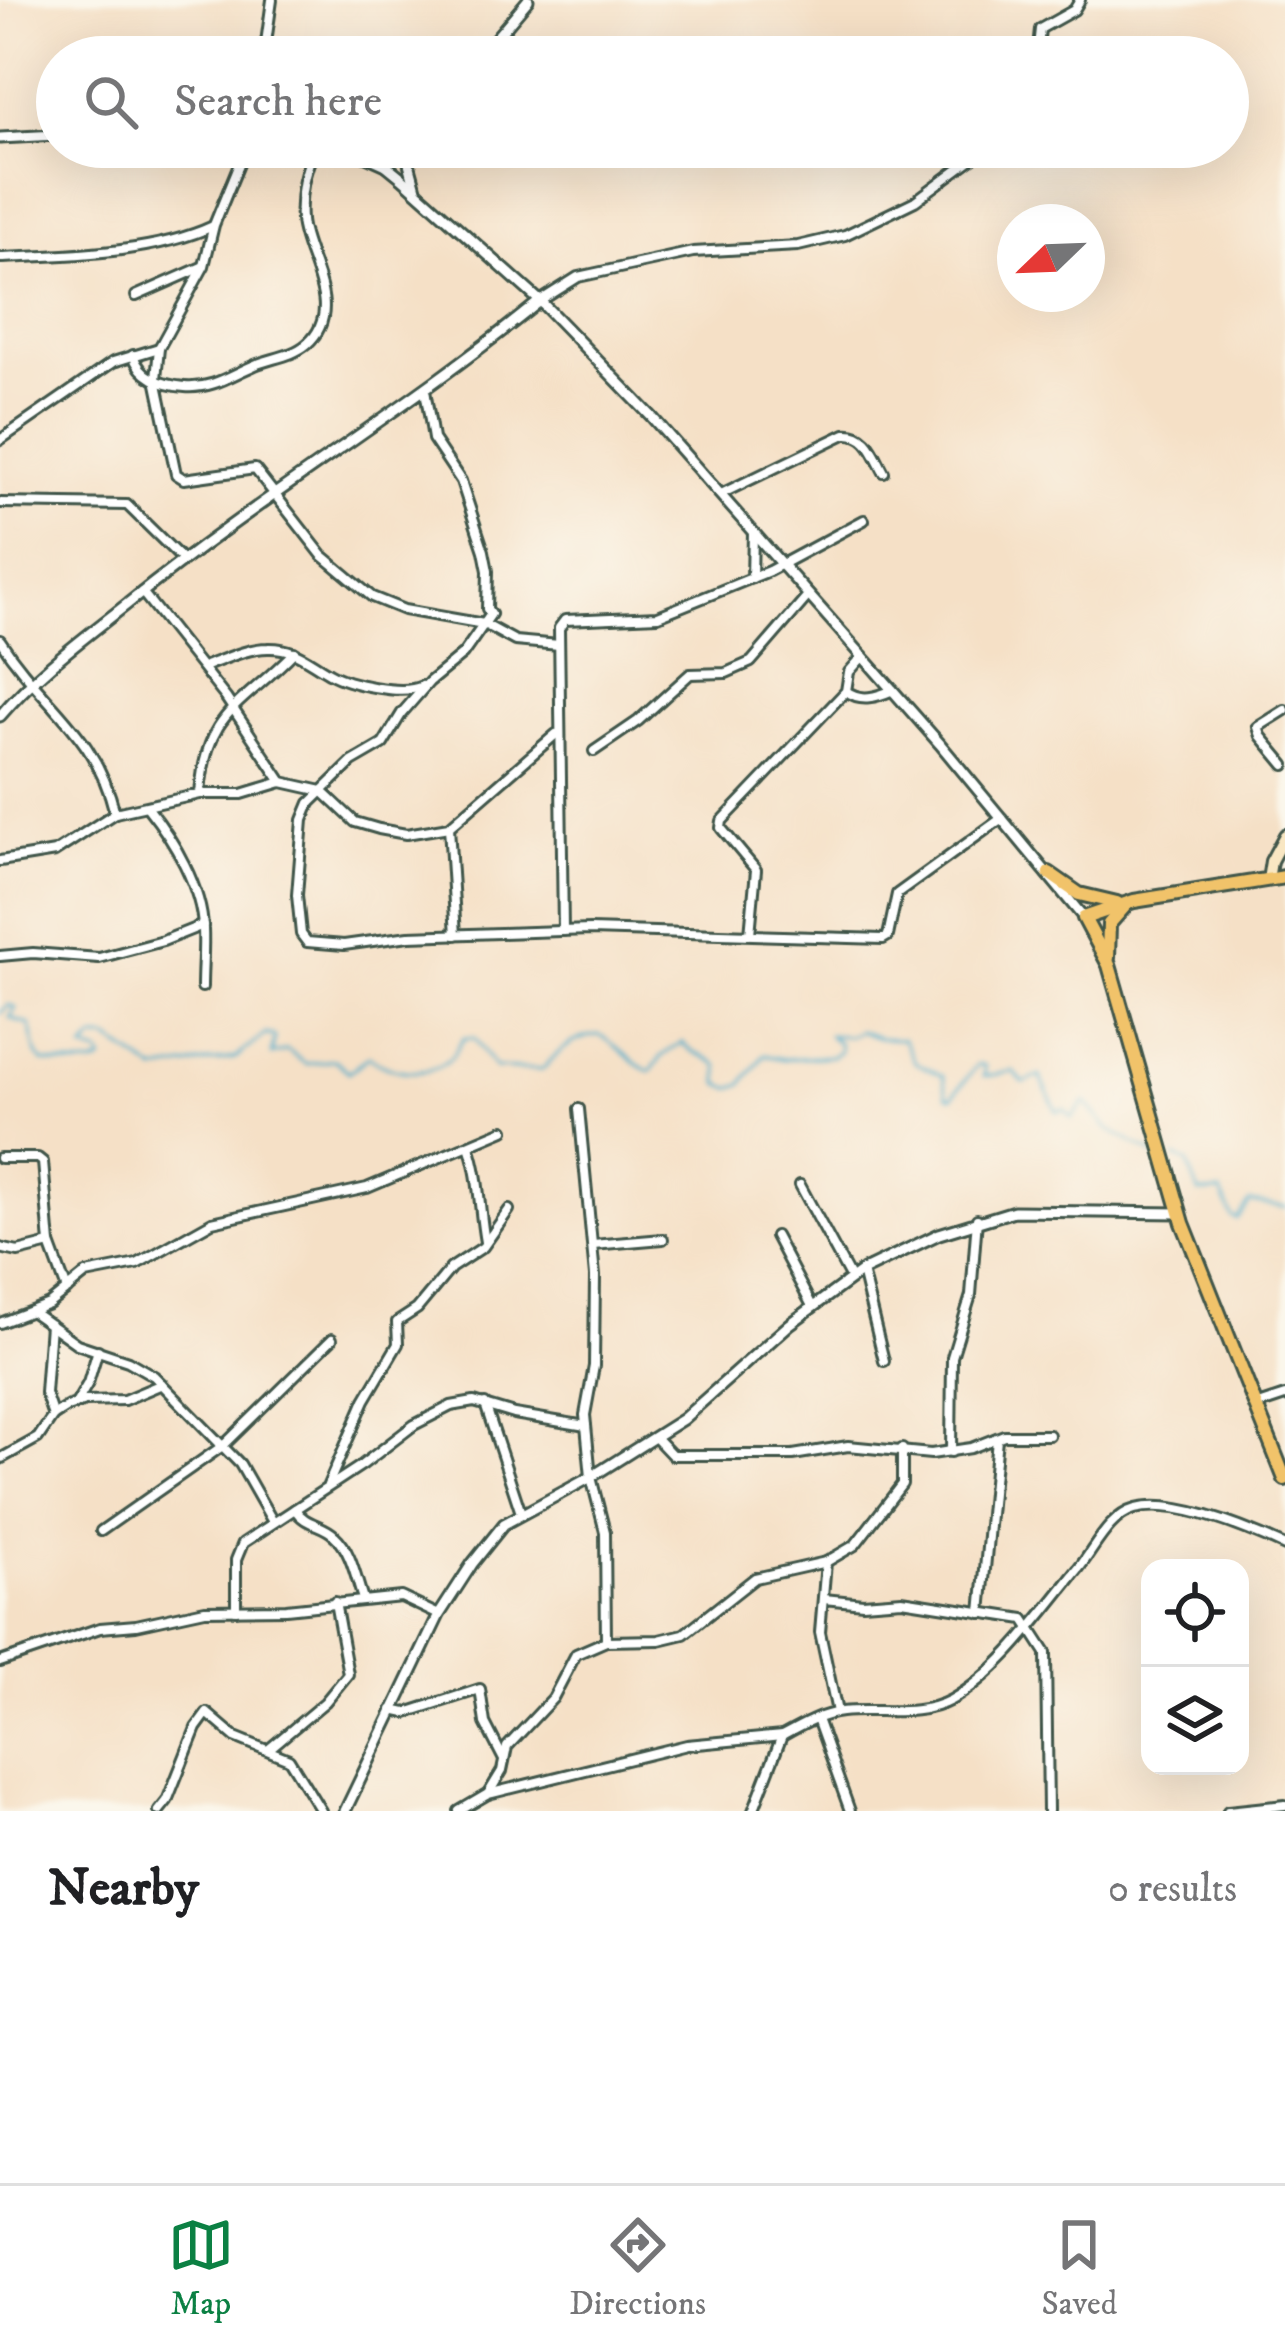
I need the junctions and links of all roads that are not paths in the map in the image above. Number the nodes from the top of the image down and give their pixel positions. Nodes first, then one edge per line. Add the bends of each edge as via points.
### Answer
1 (272, 0) edge
2 (528, 0) edge
3 (1080, 0) edge
4 (267, 36) edge
5 (498, 36) edge
6 (1039, 36) edge
7 (36, 136) edge
8 (0, 138) edge
9 (237, 168) edge
10 (308, 168) edge
11 (389, 168) edge
12 (410, 168) edge
13 (956, 168) edge
14 (418, 194) junction
15 (214, 225) junction
16 (0, 259) edge
17 (204, 266) junction
18 (136, 296) dead end
19 (540, 301) junction
20 (159, 348) junction
21 (133, 355) junction
22 (156, 380) junction
23 (425, 390) junction
24 (0, 440) edge
25 (884, 472) dead end
26 (276, 493) junction
27 (721, 494) junction
28 (0, 503) edge
29 (865, 520) dead end
30 (753, 533) junction
31 (183, 560) junction
32 (781, 564) junction
33 (752, 578) junction
34 (142, 592) junction
35 (809, 595) junction
36 (484, 624) junction
37 (0, 642) edge
38 (559, 645) junction
39 (295, 651) junction
40 (863, 656) junction
41 (203, 667) junction
42 (429, 682) junction
43 (30, 683) junction
44 (893, 690) junction
45 (846, 691) junction
46 (232, 708) junction
47 (1285, 710) edge
48 (0, 716) edge
49 (557, 733) junction
50 (594, 751) dead end
51 (1285, 765) edge
52 (282, 782) junction
53 (322, 791) junction
54 (200, 794) junction
55 (147, 807) junction
56 (115, 812) junction
57 (1002, 818) junction
58 (449, 827) junction
59 (1285, 835) edge
60 (0, 861) edge
61 (1049, 873) junction
62 (1285, 877) edge
63 (1268, 880) junction
64 (1129, 902) junction
65 (1084, 918) junction
66 (203, 925) junction
67 (562, 932) junction
68 (750, 934) junction
69 (456, 935) junction
70 (0, 956) edge
71 (1108, 965) junction
72 (202, 987) dead end
73 (579, 1109) dead end
74 (504, 1130) dead end
75 (469, 1146) junction
76 (0, 1159) edge
77 (800, 1185) dead end
78 (509, 1210) dead end
79 (1180, 1213) junction
80 (977, 1220) junction
81 (775, 1236) dead end
82 (663, 1239) dead end
83 (486, 1243) junction
84 (50, 1244) junction
85 (593, 1245) junction
86 (0, 1248) edge
87 (862, 1271) junction
88 (851, 1279) junction
89 (68, 1291) junction
90 (812, 1306) junction
91 (31, 1312) junction
92 (0, 1323) edge
93 (50, 1324) junction
94 (332, 1339) dead end
95 (98, 1351) junction
96 (884, 1361) dead end
97 (162, 1384) junction
98 (1285, 1396) edge
99 (76, 1403) junction
100 (485, 1404) junction
101 (1258, 1405) junction
102 (53, 1416) junction
103 (586, 1426) junction
104 (1049, 1436) dead end
105 (656, 1437) junction
106 (997, 1438) junction
107 (224, 1444) junction
108 (902, 1449) junction
109 (950, 1452) junction
110 (0, 1459) edge
111 (590, 1477) junction
112 (1285, 1479) edge
113 (327, 1487) junction
114 (295, 1509) junction
115 (521, 1514) junction
116 (274, 1522) junction
117 (100, 1532) dead end
118 (1285, 1546) edge
119 (826, 1562) junction
120 (363, 1599) junction
121 (824, 1599) junction
122 (335, 1602) junction
123 (236, 1610) junction
124 (981, 1612) junction
125 (439, 1615) junction
126 (1030, 1626) junction
127 (605, 1641) junction
128 (0, 1662) edge
129 (392, 1710) junction
130 (836, 1712) junction
131 (817, 1719) junction
132 (782, 1736) junction
133 (269, 1749) junction
134 (504, 1761) junction
135 (488, 1794) junction
136 (1285, 1805) edge
137 (471, 1808) edge
138 (159, 1811) edge
139 (321, 1811) edge
140 (344, 1811) edge
141 (459, 1811) edge
142 (753, 1811) edge
143 (850, 1811) edge
144 (1048, 1811) edge
145 (1228, 1811) edge

1 - 4 street
2 - 5 street
3 - 6 street
7 - 8 street
9 - 15 street
10 - 22 street via 301,225 322,284 318,329 294,352 209,386
11 - 14 street
12 - 14 street
13 - 19 street via 915,201 845,235 670,257 578,277
14 - 19 street
15 - 16 street via 147,245
15 - 17 street
17 - 18 street
17 - 20 street
19 - 23 street
19 - 27 street
20 - 21 street
20 - 22 street
21 - 22 street
21 - 24 street
22 - 26 street via 178,477 253,468
23 - 26 street
23 - 36 street via 433,439 461,482 484,551 491,614
25 - 27 street via 865,438 845,434
26 - 31 street
26 - 36 street via 322,556 372,597
27 - 30 street
28 - 31 street via 127,505
29 - 32 street
30 - 32 street
30 - 33 street
31 - 34 street
32 - 33 street
32 - 35 street
33 - 38 street via 645,620 566,620
34 - 41 street
34 - 43 street
35 - 40 street
35 - 50 street via 751,662 690,674
36 - 38 street via 515,640
36 - 42 street
37 - 43 street
38 - 49 street
39 - 41 street via 264,647
39 - 42 street via 370,686 414,690
39 - 46 street
40 - 44 street
40 - 45 street
41 - 46 street
42 - 53 street via 383,744
43 - 48 street
43 - 56 street via 92,751
44 - 45 street via 868,698
44 - 57 street
45 - 68 street via 722,821 756,870
46 - 52 street
46 - 54 street via 205,752
47 - 51 street via 1258,727
49 - 58 street
49 - 67 street
52 - 53 street
52 - 54 street via 242,794
53 - 58 street via 365,826 406,834
53 - 69 street via 305,812 300,847 297,896 307,942
54 - 55 street
55 - 56 street
55 - 66 street via 192,884
56 - 60 street via 56,852
57 - 61 street
57 - 68 street via 897,894 888,937
58 - 69 street
59 - 63 main road
61 - 64 main road via 1078,894
61 - 65 street
62 - 63 main road
63 - 64 main road
64 - 65 main road
64 - 71 main road via 1109,924
65 - 71 main road
66 - 70 street via 99,958
66 - 72 street
67 - 68 street
67 - 69 street
71 - 79 main road
73 - 85 street
74 - 75 street
75 - 83 street
75 - 89 street via 345,1194 212,1222 136,1264 86,1274
76 - 84 street via 43,1162
77 - 88 street
78 - 83 street
79 - 80 street via 1014,1211
79 - 101 main road
80 - 87 street
80 - 109 street via 971,1295 952,1358
81 - 90 street
82 - 85 street
83 - 113 street via 398,1322 398,1344
84 - 86 street
84 - 89 street
85 - 103 street
87 - 88 street
87 - 96 street
88 - 90 street
89 - 91 street
90 - 105 street
91 - 92 street
91 - 93 street
93 - 95 street
93 - 102 street via 45,1393
94 - 107 street
95 - 97 street
95 - 99 street
97 - 99 street via 124,1400
97 - 107 street
98 - 101 street
99 - 102 street
100 - 103 street
100 - 113 street via 433,1414
100 - 115 street
101 - 112 main road
102 - 110 street via 38,1438
103 - 111 street
104 - 106 street
105 - 108 street via 672,1455
105 - 111 street
106 - 109 street
106 - 124 street
107 - 116 street
107 - 117 street
108 - 109 street
108 - 119 street via 898,1491 855,1545
111 - 115 street
111 - 127 street via 605,1532
113 - 114 street
114 - 116 street
114 - 120 street via 340,1541
115 - 125 street via 494,1534
116 - 123 street via 237,1552
118 - 126 street via 1194,1514 1130,1510
119 - 121 street
119 - 127 street via 754,1578 671,1639
120 - 122 street
120 - 125 street via 400,1597
121 - 124 street
121 - 130 street via 820,1632
122 - 123 street
122 - 133 street via 348,1674
123 - 128 street via 100,1628
124 - 126 street via 1021,1617
125 - 129 street
126 - 130 street via 949,1701
126 - 144 street via 1046,1653
127 - 134 street via 576,1654
129 - 134 street via 480,1689 485,1723
129 - 140 street
130 - 131 street
131 - 132 street
131 - 143 street
132 - 135 street via 687,1745
132 - 142 street
133 - 138 street via 202,1715
133 - 139 street via 295,1767
134 - 135 street
135 - 137 street
136 - 145 street
137 - 141 street

